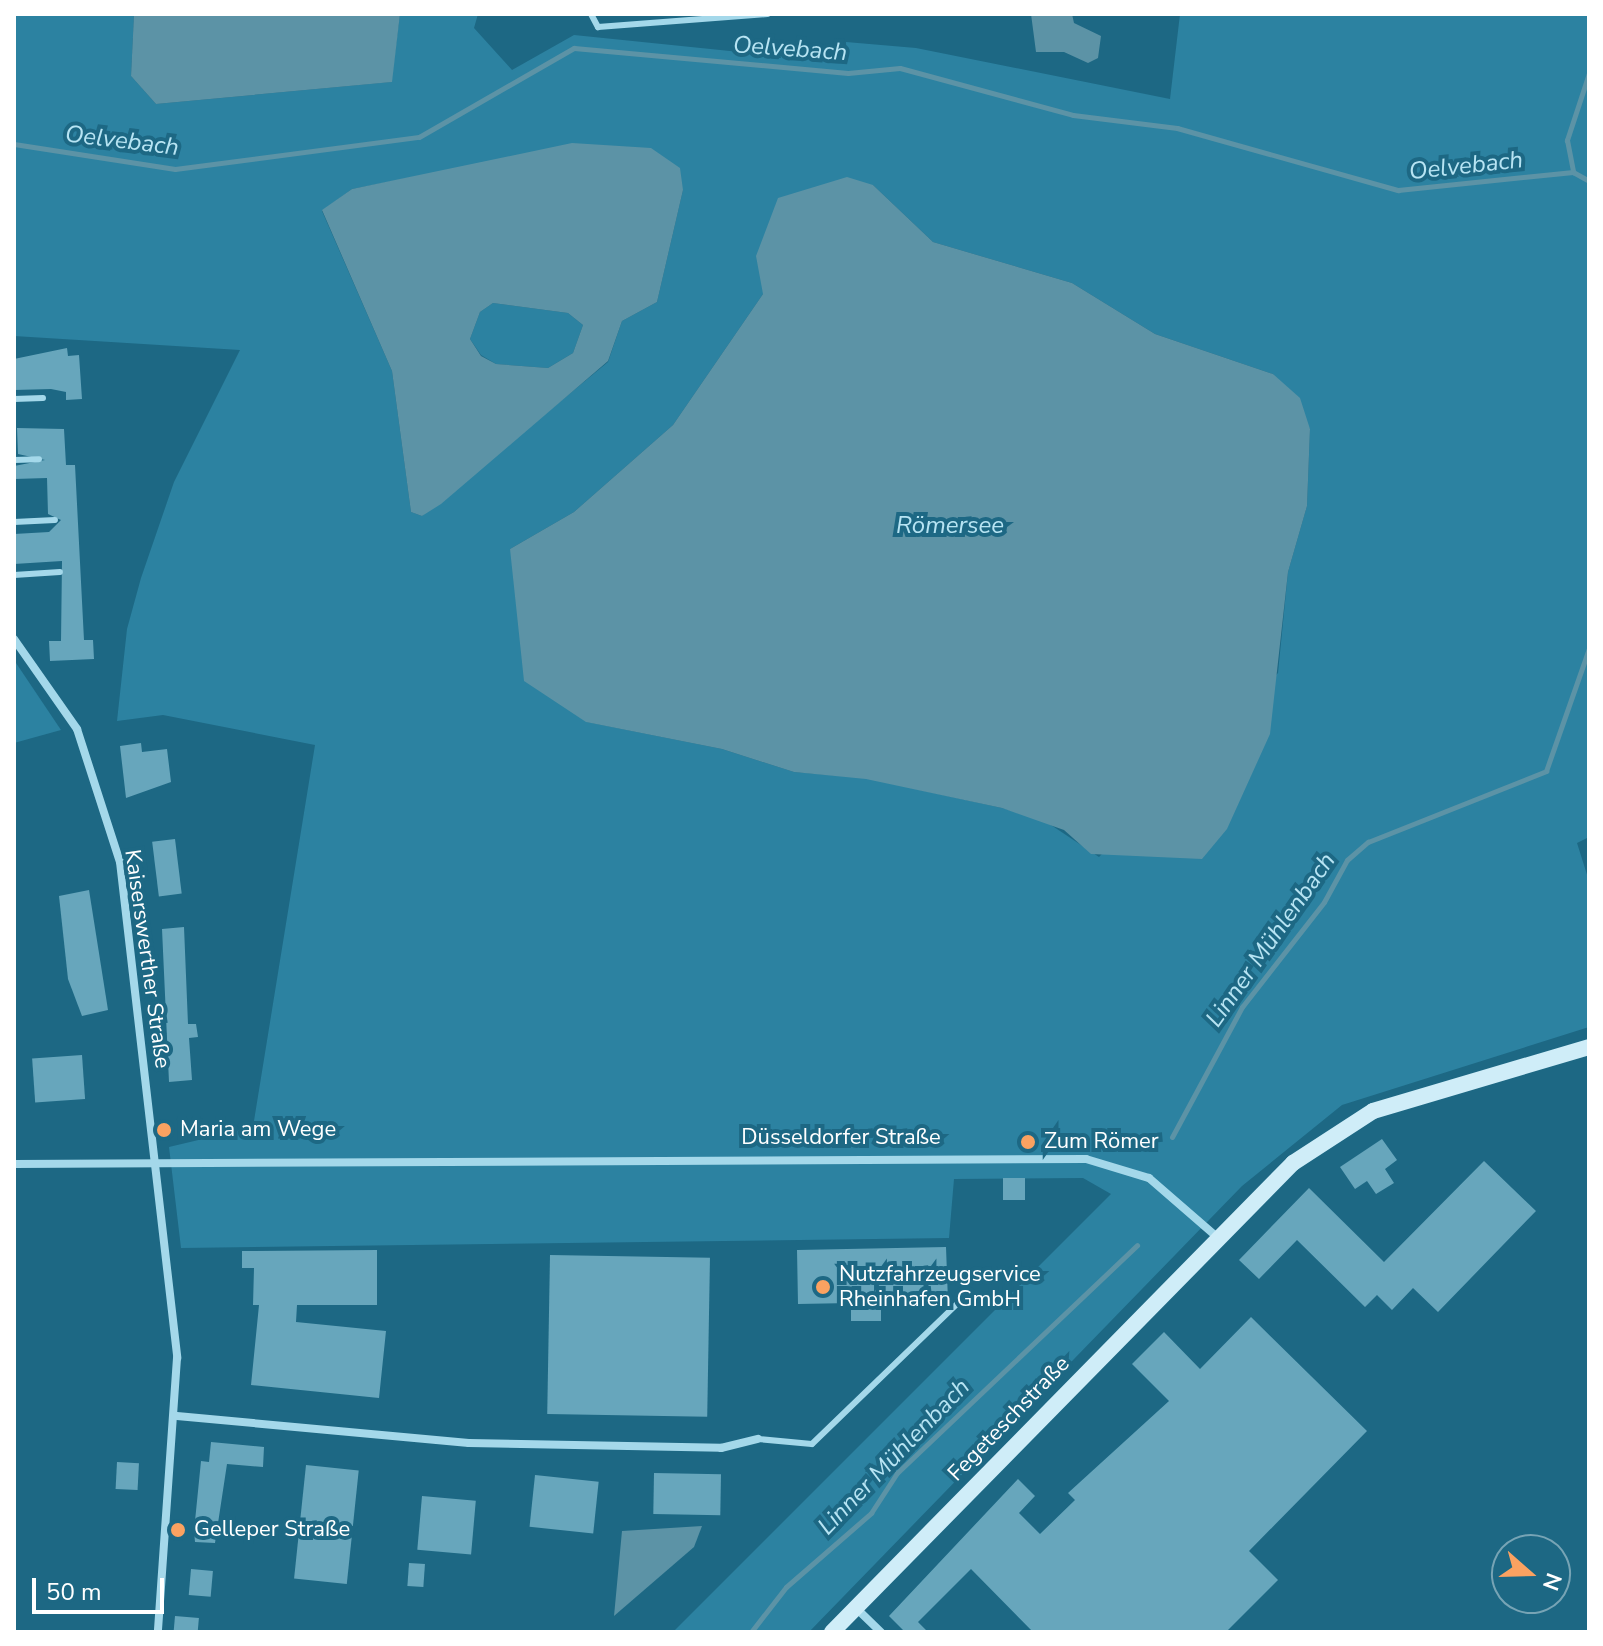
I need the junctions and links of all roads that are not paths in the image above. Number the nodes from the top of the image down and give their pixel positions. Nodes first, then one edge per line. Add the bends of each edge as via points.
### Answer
1 (591, 14) edge
2 (768, 14) edge
3 (43, 398) dead end
4 (14, 399) edge
5 (39, 459) dead end
6 (14, 460) edge
7 (55, 520) dead end
8 (14, 522) edge
9 (60, 572) dead end
10 (14, 575) edge
11 (14, 639) edge
12 (1589, 1047) edge
13 (156, 1163) junction
14 (14, 1164) edge
15 (1217, 1237) junction
16 (965, 1273) dead end
17 (177, 1416) junction
18 (758, 1439) joint
19 (856, 1607) junction
20 (158, 1632) edge
21 (832, 1632) edge
22 (881, 1632) edge

1 - 2 lane via 598,27
3 - 4 lane
5 - 6 lane
7 - 8 lane
9 - 10 lane
11 - 13 street, Kaiserswerther Straße via 77,729 120,862
12 - 15 main road via 1373,1111 1293,1163
13 - 14 street, Düsseldorfer Straße
13 - 15 street, Düsseldorfer Straße via 1086,1159 1149,1178
13 - 17 street
15 - 19 main road, Fegeteschstraße
16 - 18 lane via 964,1297 812,1444
17 - 18 street via 469,1443 721,1448
17 - 20 street
19 - 21 main road, Fegeteschstraße
19 - 22 street

